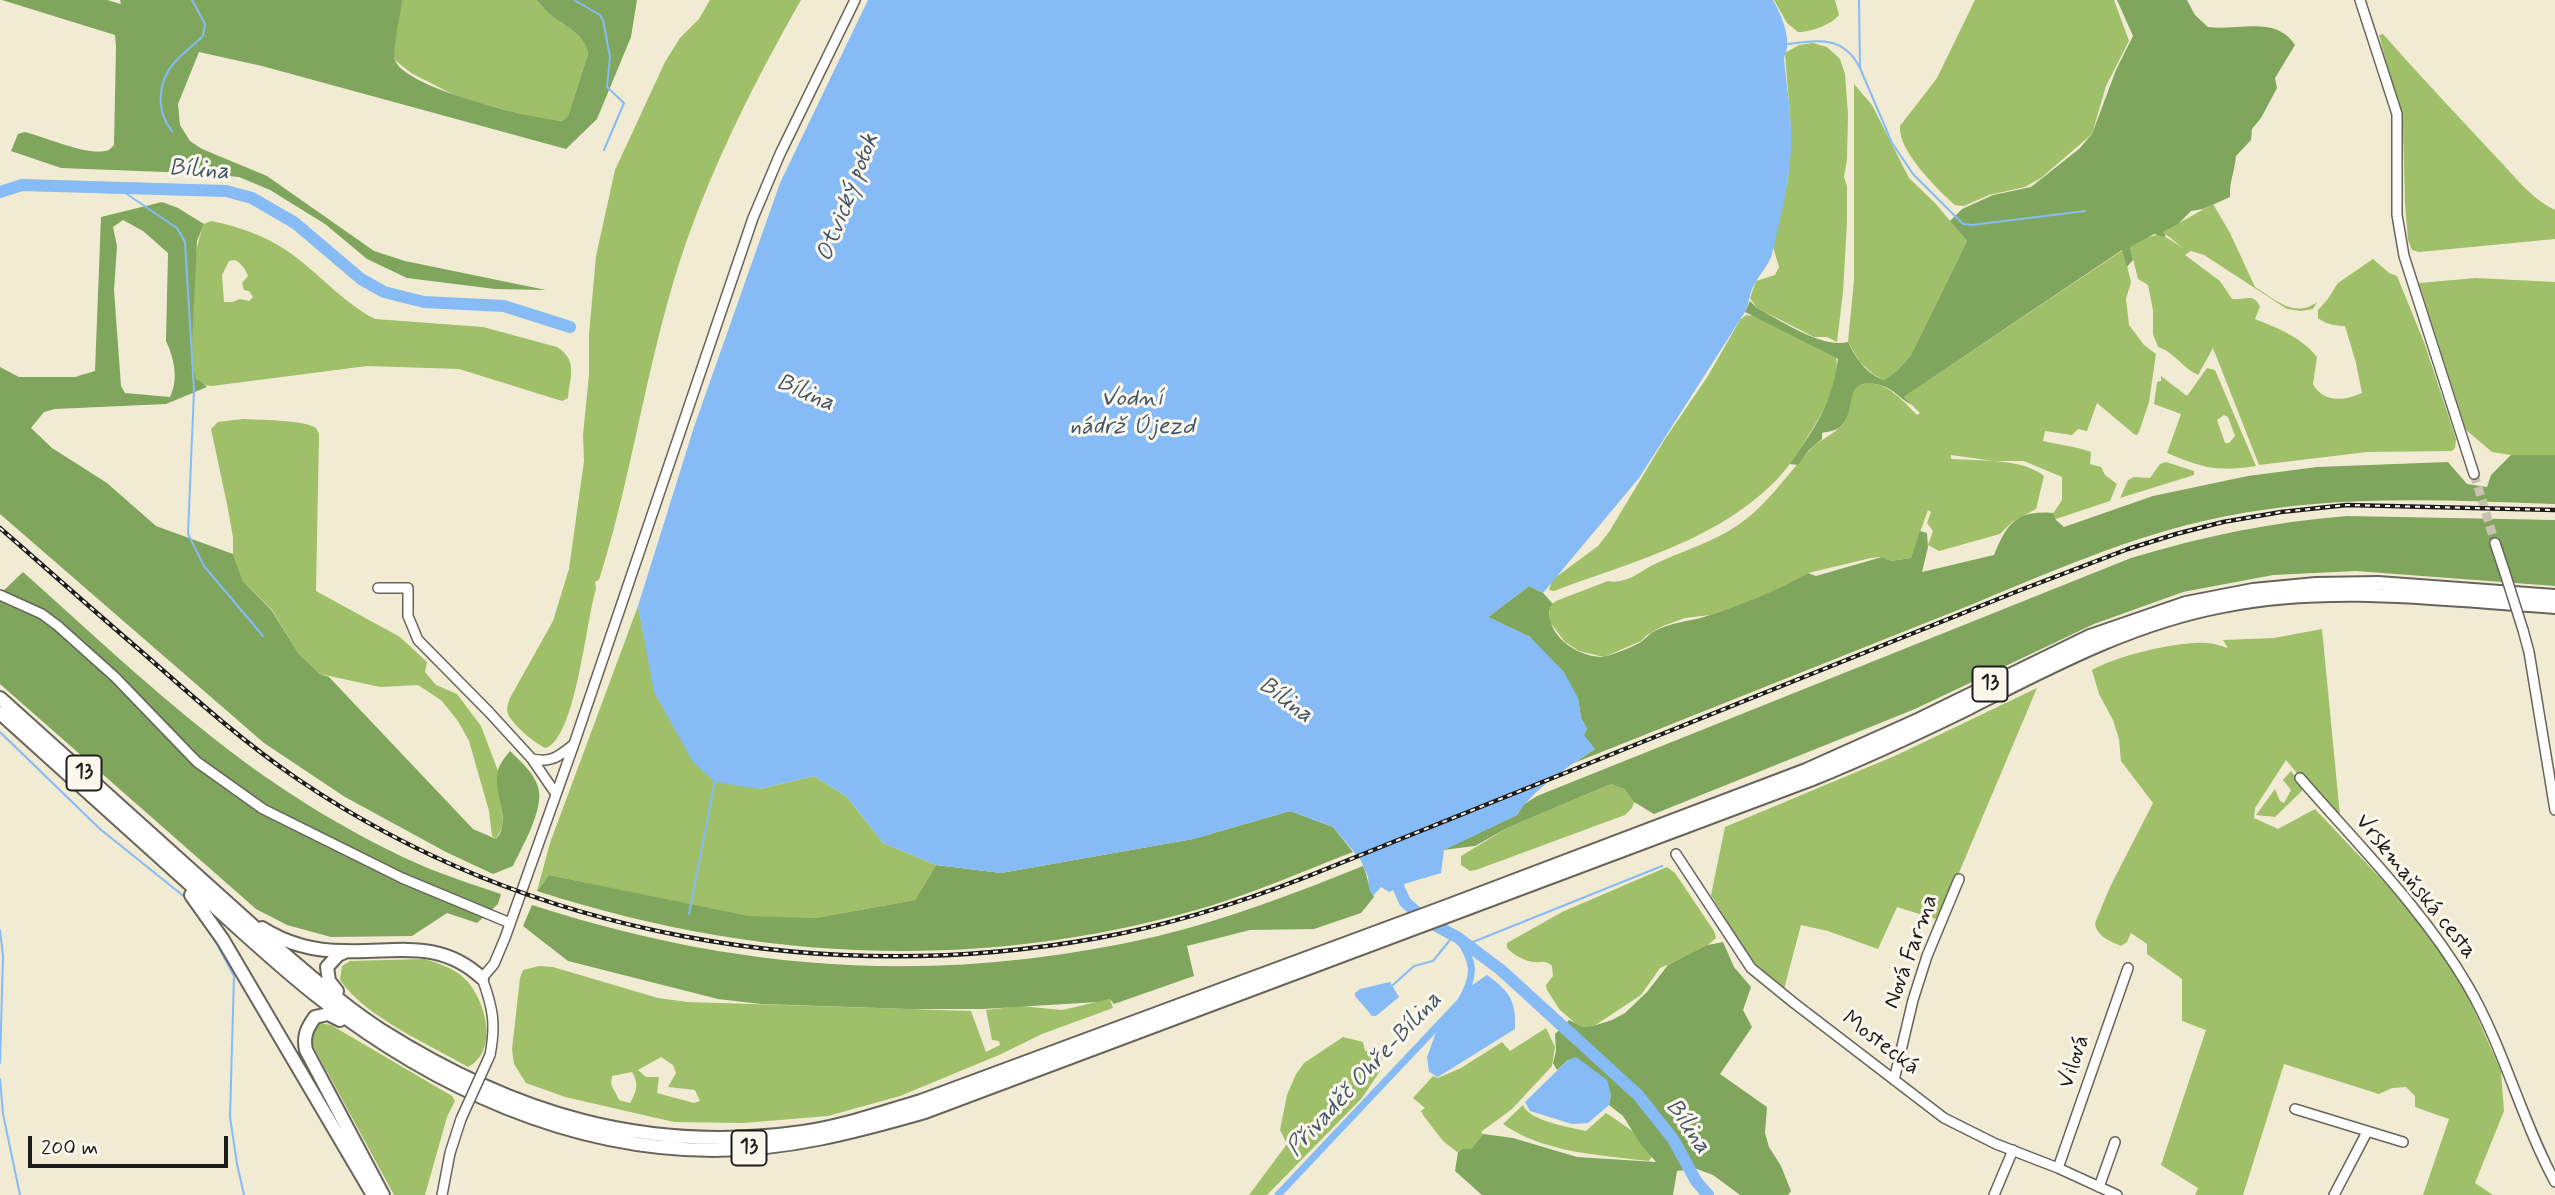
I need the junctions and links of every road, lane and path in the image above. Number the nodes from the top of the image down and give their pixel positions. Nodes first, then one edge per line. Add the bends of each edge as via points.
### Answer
1 (855, 0) edge
2 (2360, 0) edge
3 (2474, 474) tunnel mouth
4 (2496, 543) tunnel mouth
5 (378, 589) dead end
6 (0, 595) edge
7 (2555, 596) edge
8 (2555, 607) edge
9 (0, 698) edge
10 (0, 713) edge
11 (574, 744) junction
12 (532, 759) junction
13 (2300, 778) dead end
14 (556, 794) junction
15 (2555, 810) edge
16 (147, 845) junction
17 (1676, 854) dead end
18 (1959, 879) dead end
19 (238, 913) junction
20 (510, 923) junction
21 (345, 951) junction
22 (2128, 968) dead end
23 (482, 978) junction
24 (377, 1034) junction
25 (1894, 1080) junction
26 (2295, 1109) dead end
27 (2367, 1132) junction
28 (2115, 1142) dead end
29 (2403, 1142) dead end
30 (2012, 1150) junction
31 (2058, 1168) junction
32 (2555, 1182) edge
33 (2099, 1187) junction
34 (373, 1195) edge
35 (383, 1195) edge
36 (442, 1195) edge
37 (1994, 1195) edge
38 (2117, 1195) edge
39 (2334, 1195) edge

1 - 11 street via 753,218
2 - 3 street via 2397,114 2397,215 2404,256
4 - 15 street, bridge via 2529,652
5 - 12 street via 408,589 408,617 418,640
6 - 20 street via 58,626 197,762 262,809 402,878
7 - 24 highway, 13 via 2378,583 2316,584 2186,603 2090,636 1806,770 921,1101 842,1124 767,1136 660,1136 573,1119 491,1090
8 - 24 highway, 13 via 2378,594 2316,595 2190,614 2094,646 1856,761 1681,830 925,1112 846,1134 713,1150 658,1147 569,1130 482,1099 414,1063
9 - 19 highway, 13
10 - 16 highway, 13
11 - 12 street via 555,760
11 - 14 street
12 - 14 street
13 - 32 street, Vrskmaňská cesta via 2442,943 2496,1040
14 - 20 street
16 - 24 highway, 13 via 284,968
16 - 34 highway via 200,904
17 - 25 street, Mostecká via 1751,968
18 - 25 street, Nová Farma via 1920,978
19 - 21 highway via 289,942
19 - 24 highway, 13
20 - 23 street via 494,964
21 - 23 highway via 407,948 440,953 468,965
21 - 24 highway via 327,967 329,981
22 - 31 street, Vilová
23 - 36 street, bridge via 492,1006 494,1031 450,1153
24 - 35 highway via 322,1015 310,1023 304,1041
25 - 30 street, Mostecká via 1944,1118
26 - 27 street
27 - 29 street
27 - 39 street
28 - 33 street
30 - 31 street, Mostecká
30 - 37 street
31 - 33 street, Mostecká
33 - 38 street, Mostecká

